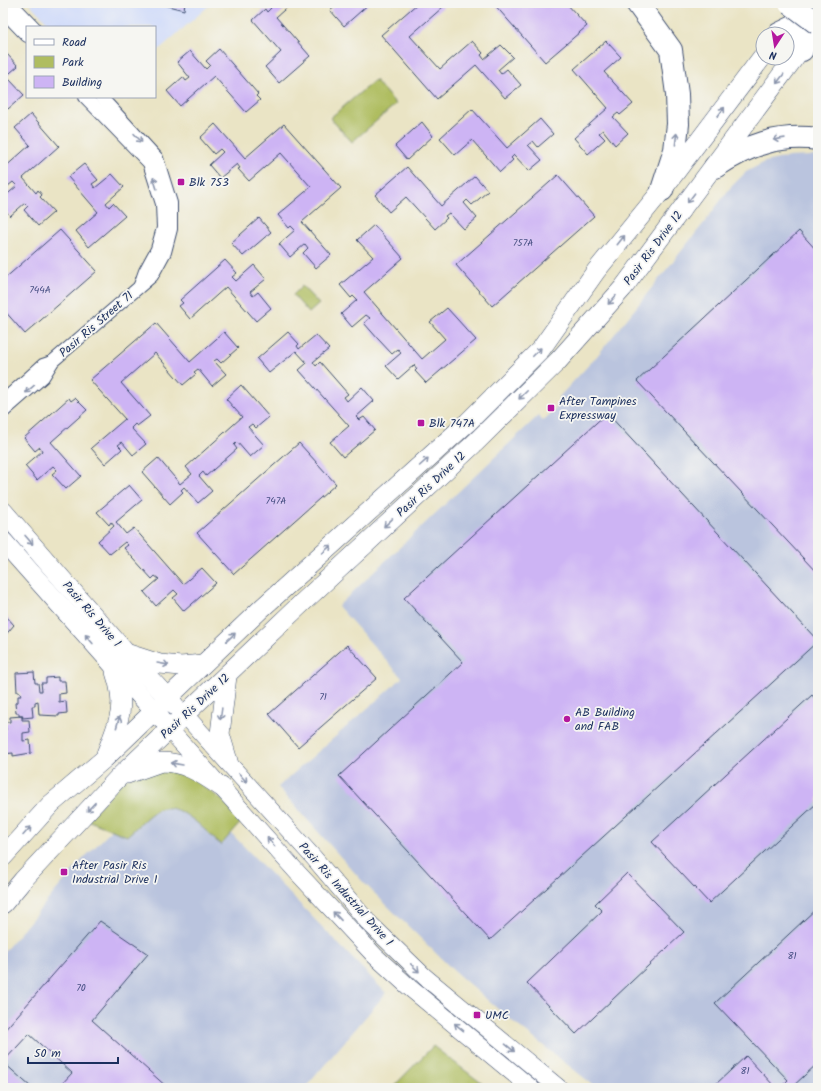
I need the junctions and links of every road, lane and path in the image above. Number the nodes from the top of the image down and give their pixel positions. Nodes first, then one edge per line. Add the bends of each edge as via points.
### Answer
1 (11, 3) edge
2 (637, 3) edge
3 (790, 3) edge
4 (3, 11) edge
5 (812, 15) edge
6 (33, 26) edge
7 (793, 26) edge
8 (26, 35) edge
9 (802, 50) joint
10 (755, 66) edge
11 (86, 98) edge
12 (102, 98) edge
13 (818, 139) edge
14 (715, 166) junction
15 (662, 190) junction
16 (139, 286) junction
17 (53, 362) junction
18 (3, 400) edge
19 (3, 412) edge
20 (3, 511) edge
21 (3, 541) edge
22 (126, 653) junction
23 (203, 664) junction
24 (114, 669) junction
25 (227, 676) junction
26 (167, 697) junction
27 (153, 711) junction
28 (185, 715) junction
29 (170, 730) junction
30 (104, 759) junction
31 (228, 761) junction
32 (118, 778) junction
33 (223, 788) junction
34 (3, 857) edge
35 (3, 904) edge
36 (377, 931) junction
37 (376, 956) junction
38 (539, 1072) junction
39 (531, 1088) edge
40 (544, 1088) edge
41 (559, 1088) edge

1 - 6 street
15 -> 2 highway via 675,150 678,124 672,50
3 - 5 highway, bridge
4 - 8 street
5 - 7 highway
5 - 9 highway
9 -> 14 main road, Pasir Ris Drive 12
15 -> 10 main road, Pasir Ris Drive 12
16 -> 11 street, Pasir Ris Street 71 via 157,249 163,228 162,204 149,163
12 -> 16 street, Pasir Ris Street 71 via 156,158 171,203 172,229 165,252 152,276
13 -> 14 highway via 778,138 739,151
14 -> 25 main road, Pasir Ris Drive 12 via 623,288 558,361 476,442
23 -> 15 main road, Pasir Ris Drive 12 via 467,423 541,349 596,271
16 - 17 street, Pasir Ris Street 71
17 - 18 street, Pasir Ris Street 71 via 43,365
17 -> 19 street, Pasir Ris Street 71 via 48,371
20 -> 22 main road, Pasir Ris Drive 1
24 -> 21 main road, Pasir Ris Drive 1
22 -> 23 main road via 160,664
22 - 26 main road, Pasir Ris Drive 1
23 - 26 main road, Pasir Ris Drive 12
24 - 27 main road, Pasir Ris Drive 1
30 -> 24 main road via 121,708 121,691
25 - 28 main road, Pasir Ris Drive 12
25 -> 31 main road via 220,734
26 - 27 main road, Pasir Ris Drive 12
26 - 28 main road, Pasir Ris Drive 1
27 - 29 main road, Pasir Ris Drive 1
27 - 30 main road, Pasir Ris Drive 12
28 - 29 main road, Pasir Ris Drive 12
28 - 31 main road, Pasir Ris Industrial Drive 1
29 - 32 main road, Pasir Ris Drive 12
29 - 33 main road, Pasir Ris Industrial Drive 1
34 -> 30 main road, Pasir Ris Drive 12 via 50,804
31 -> 36 main road, Pasir Ris Industrial Drive 1
33 -> 32 main road via 187,766 166,762
32 -> 35 main road, Pasir Ris Drive 12
37 -> 33 main road, Pasir Ris Industrial Drive 1
36 - 37 main road via 381,946
36 -> 38 main road, Pasir Ris Industrial Drive 1 via 424,977
39 -> 37 main road, Pasir Ris Industrial Drive 1 via 410,988
38 - 40 main road via 539,1080
38 - 41 main road, Pasir Ris Industrial Drive 1

